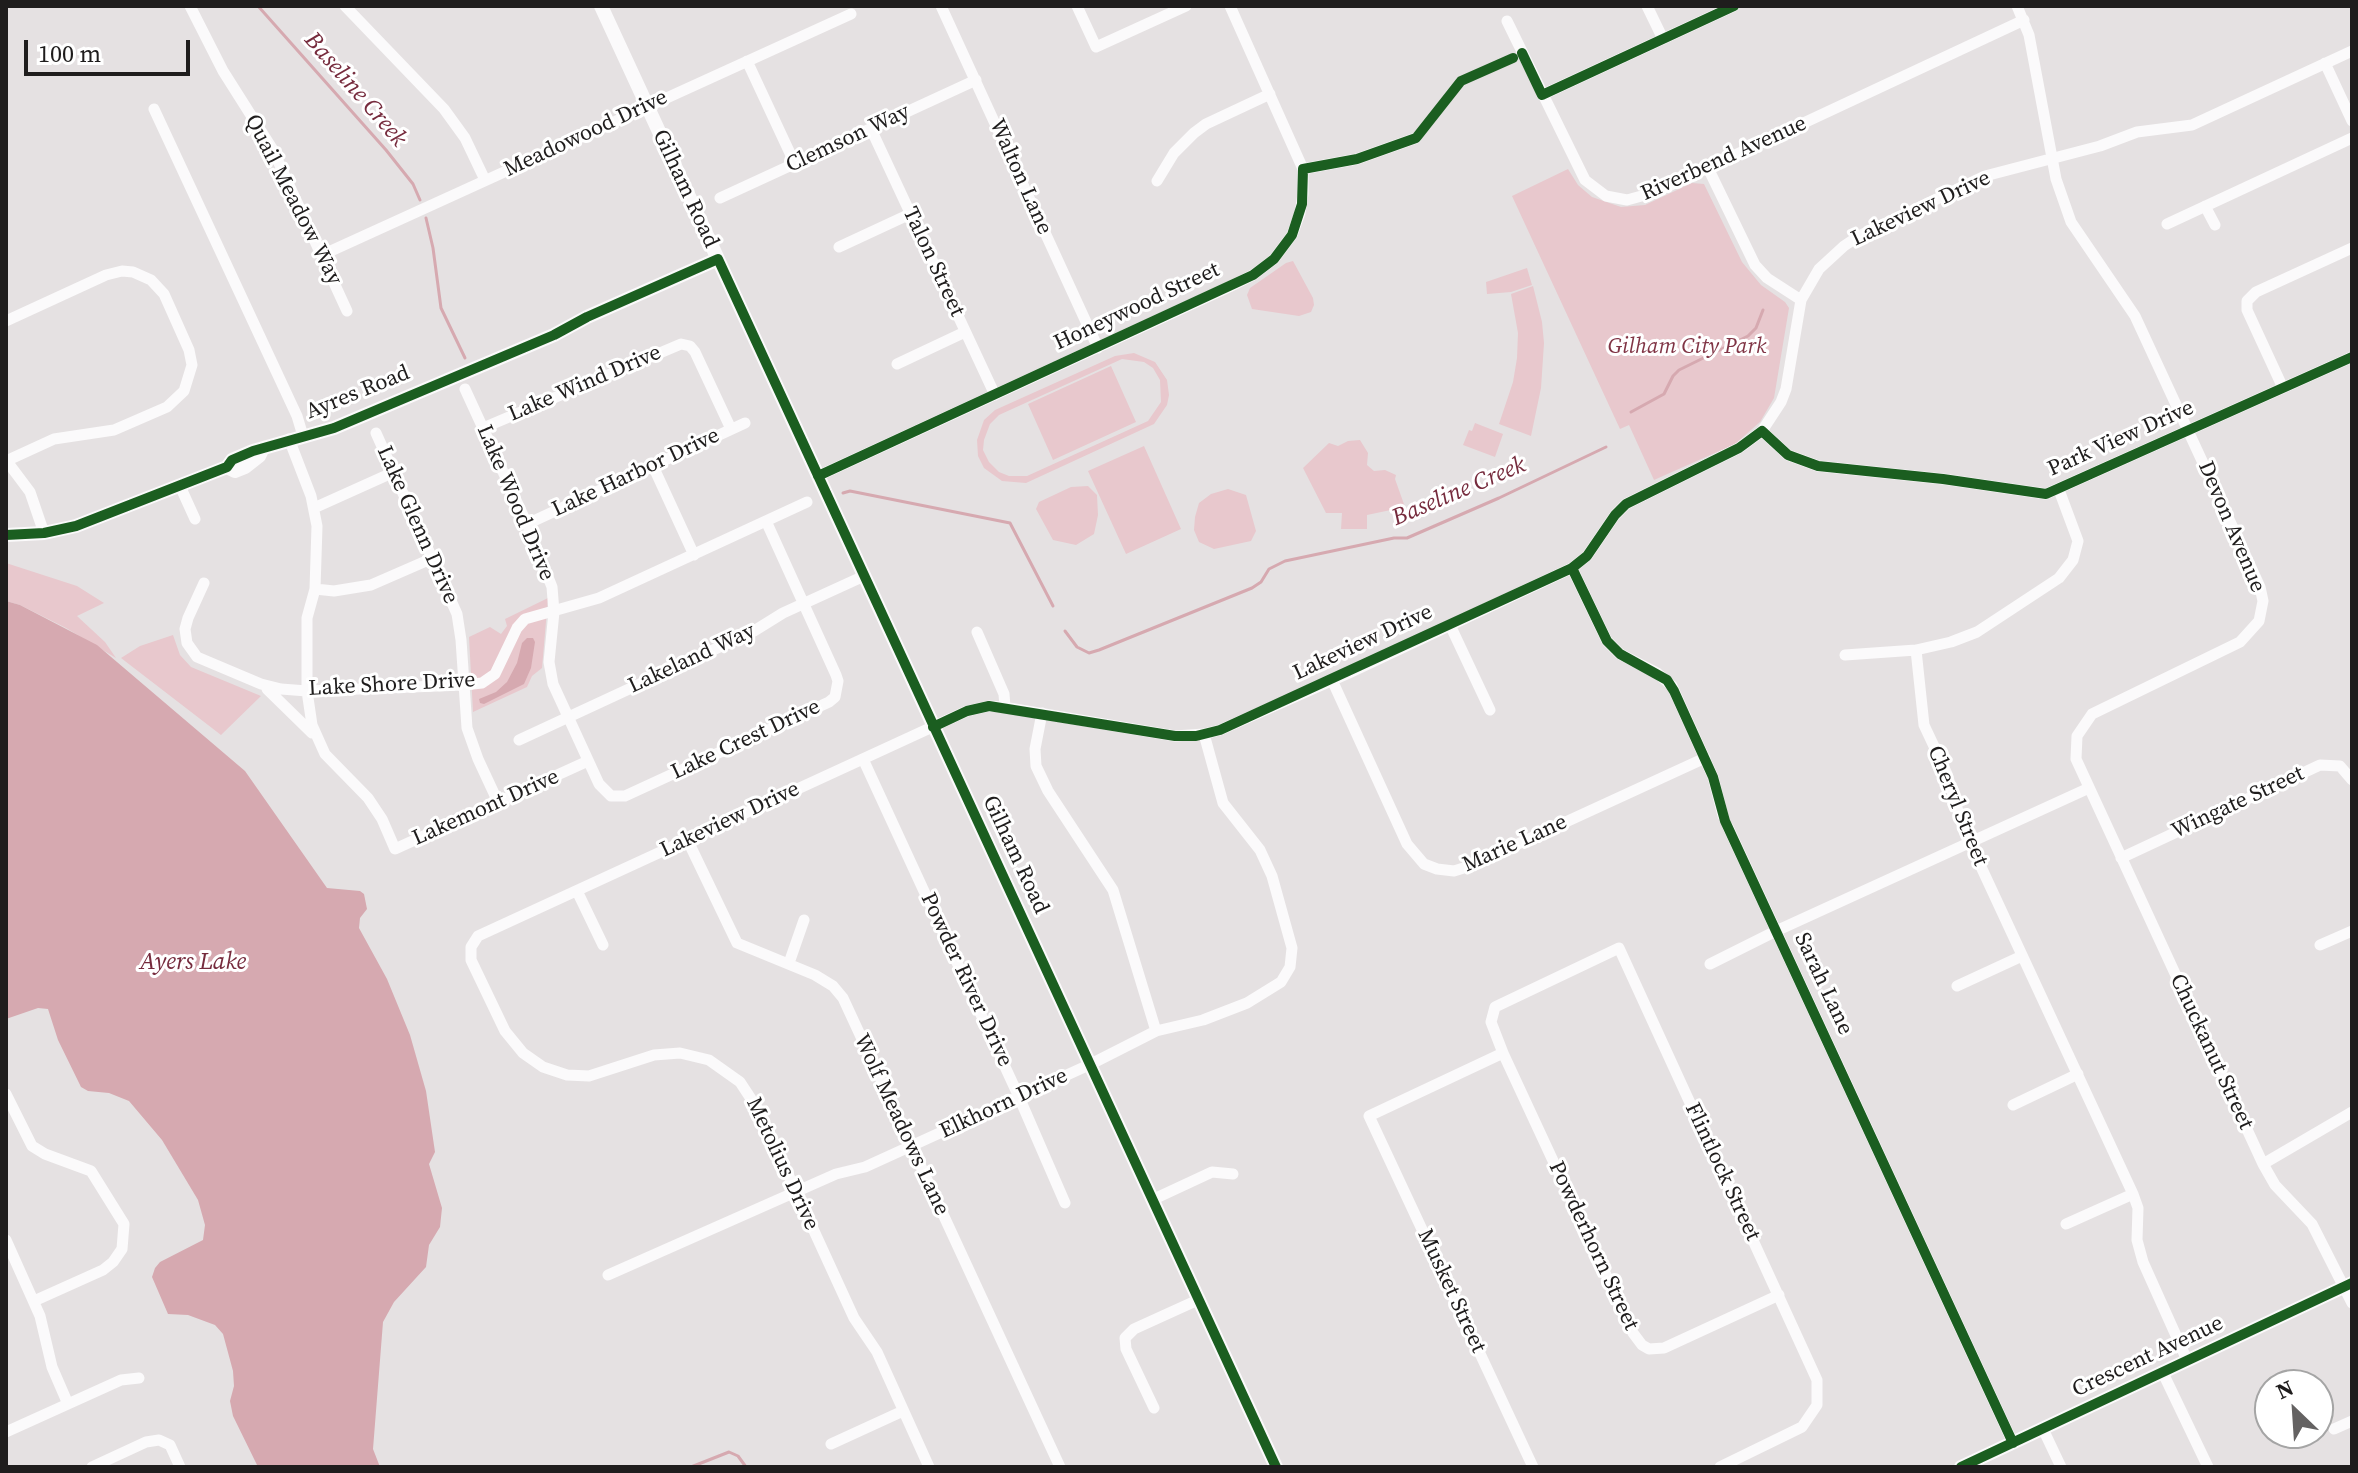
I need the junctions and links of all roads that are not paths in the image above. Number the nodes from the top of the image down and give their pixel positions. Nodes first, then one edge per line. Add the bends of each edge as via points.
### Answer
1 (190, 6) edge
2 (345, 6) edge
3 (601, 6) edge
4 (941, 6) edge
5 (1077, 6) edge
6 (1186, 6) edge
7 (1230, 6) edge
8 (1647, 6) edge
9 (1734, 6) edge
10 (2017, 6) edge
11 (851, 14) dead end
12 (2024, 20) junction
13 (1507, 21) dead end
14 (1663, 39) junction
15 (2352, 51) edge
16 (747, 61) junction
17 (2325, 63) junction
18 (976, 80) junction
19 (1270, 94) junction
20 (1542, 95) junction
21 (647, 106) junction
22 (154, 109) dead end
23 (2352, 121) edge
24 (871, 129) junction
25 (1416, 138) dead end
26 (2352, 138) edge
27 (2051, 157) junction
28 (795, 164) junction
29 (1708, 168) junction
30 (1303, 169) junction
31 (485, 180) junction
32 (1157, 181) dead end
33 (720, 198) dead end
34 (2205, 206) junction
35 (910, 214) junction
36 (2167, 224) dead end
37 (2215, 225) dead end
38 (839, 247) dead end
39 (2352, 248) edge
40 (322, 255) junction
41 (718, 259) junction
42 (1801, 300) junction
43 (347, 311) dead end
44 (6, 321) edge
45 (965, 332) junction
46 (1098, 348) junction
47 (2352, 357) edge
48 (897, 364) dead end
49 (2283, 388) junction
50 (465, 389) dead end
51 (995, 395) junction
52 (745, 423) dead end
53 (483, 428) junction
54 (731, 429) junction
55 (2188, 430) junction
56 (1762, 431) junction
57 (376, 433) dead end
58 (296, 438) junction
59 (6, 461) edge
60 (653, 466) junction
61 (394, 472) junction
62 (818, 476) junction
63 (180, 486) junction
64 (2059, 490) junction
65 (807, 502) dead end
66 (314, 508) junction
67 (195, 519) dead end
68 (766, 521) junction
69 (527, 524) junction
70 (44, 533) junction
71 (6, 535) edge
72 (694, 555) junction
73 (433, 558) junction
74 (1572, 568) junction
75 (864, 576) junction
76 (204, 583) dead end
77 (315, 589) junction
78 (804, 603) junction
79 (554, 612) junction
80 (1450, 625) junction
81 (977, 632) dead end
82 (1916, 650) junction
83 (1845, 655) dead end
84 (1332, 680) junction
85 (261, 684) junction
86 (464, 685) junction
87 (307, 691) junction
88 (1005, 707) junction
89 (1490, 710) dead end
90 (1042, 713) junction
91 (568, 717) junction
92 (933, 727) junction
93 (1204, 734) junction
94 (315, 737) junction
95 (519, 740) dead end
96 (1705, 758) junction
97 (863, 759) junction
98 (588, 761) junction
99 (2352, 780) edge
100 (2089, 788) junction
101 (611, 796) joint
102 (498, 802) junction
103 (687, 839) junction
104 (1969, 843) junction
105 (2121, 858) junction
106 (577, 891) junction
107 (804, 920) dead end
108 (1776, 931) junction
109 (2352, 931) edge
110 (484, 932) joint
111 (603, 945) dead end
112 (2320, 945) dead end
113 (1619, 948) joint
114 (2022, 956) junction
115 (789, 963) junction
116 (1710, 964) dead end
117 (1957, 986) dead end
118 (1156, 1031) junction
119 (1503, 1053) junction
120 (1091, 1064) junction
121 (2078, 1074) junction
122 (6, 1094) edge
123 (1019, 1097) junction
124 (2013, 1105) dead end
125 (2352, 1112) edge
126 (911, 1147) junction
127 (2263, 1164) junction
128 (1233, 1174) dead end
129 (796, 1193) junction
130 (2133, 1194) junction
131 (1154, 1199) junction
132 (1065, 1203) dead end
133 (2066, 1224) dead end
134 (6, 1240) edge
135 (608, 1275) dead end
136 (2348, 1284) edge
137 (1779, 1295) junction
138 (1200, 1299) junction
139 (34, 1301) junction
140 (2352, 1303) edge
141 (2187, 1360) junction
142 (2162, 1371) junction
143 (139, 1378) dead end
144 (68, 1404) junction
145 (1154, 1408) dead end
146 (903, 1411) junction
147 (2352, 1421) edge
148 (2043, 1429) junction
149 (2334, 1429) dead end
150 (6, 1432) edge
151 (2013, 1443) junction
152 (831, 1444) dead end
153 (92, 1467) edge
154 (180, 1467) edge
155 (929, 1467) edge
156 (1060, 1467) edge
157 (1276, 1467) edge
158 (1533, 1467) edge
159 (1720, 1467) edge
160 (1961, 1467) edge
161 (2061, 1467) edge
162 (2208, 1467) edge

1 - 40 street, Quail Meadow Way via 273,150
2 - 31 street via 444,109
3 - 21 street, Gilham Road
4 - 18 street, Walton Lane
5 - 6 street via 1096,47
7 - 19 street, Honeywood Street
8 - 14 street
9 - 14 street
10 - 12 street, Devon Avenue
11 - 16 street, Meadowood Drive
12 - 27 street, Devon Avenue
12 - 29 street, Riverbend Avenue
13 - 20 street, Riverbend Avenue
14 - 20 street
15 - 17 street, Lakeview Drive
16 - 21 street, Meadowood Drive
16 - 28 street
17 - 23 street
17 - 27 street, Lakeview Drive via 2192,125 2144,130
18 - 24 street, Clemson Way
18 - 46 street, Walton Lane
19 - 30 street, Honeywood Street
19 - 32 street via 1194,133
20 - 29 street, Riverbend Avenue via 1579,171 1606,196 1635,200
21 - 31 street, Meadowood Drive
21 - 41 street, Gilham Road
22 - 58 street, Lakemont Drive via 297,416
24 - 28 street, Clemson Way
24 - 35 street, Talon Street
25 - 30 street via 1357,159
26 - 34 street
27 - 42 street, Lakeview Drive via 1985,176 1859,236 1819,269
27 - 55 street, Devon Avenue via 2071,222 2135,316
28 - 33 street, Clemson Way
29 - 42 street via 1755,265
30 - 46 street, Honeywood Street via 1296,225 1264,268
31 - 40 street, Meadowood Drive
34 - 36 street
34 - 37 street
35 - 38 street
35 - 45 street, Talon Street
39 - 49 street via 2247,301
40 - 43 street, Quail Meadow Way
41 - 58 street, Ayres Road via 529,346 334,428
41 - 62 street, Gilham Road
42 - 56 street, Lakeview Drive via 1786,389
44 - 59 street via 106,275 133,272 164,294 192,365 189,383 167,407 114,430 54,439
45 - 48 street
45 - 51 street, Talon Street
46 - 51 street, Honeywood Street
47 - 49 street, Park View Drive
49 - 55 street, Park View Drive
50 - 53 street, Lake Wood Drive
51 - 62 street, Honeywood Street
52 - 54 street, Lake Harbor Drive
53 - 54 street, Lake Wind Drive via 681,344 695,352
53 - 69 street, Lake Wood Drive
54 - 60 street, Lake Harbor Drive
55 - 64 street, Park View Drive
55 - 100 street, Devon Avenue via 2260,587 2261,614 2240,642 2092,714 2080,729 2075,752
56 - 64 street, Park View Drive via 1788,455 1818,466 2040,494
56 - 74 street, Lakeview Drive via 1739,448 1626,504
57 - 61 street, Lake Glenn Drive
58 - 63 street, Ayres Road via 253,451
58 - 66 street, Lakemont Drive
59 - 70 street via 30,492
60 - 69 street, Lake Harbor Drive
60 - 72 street
61 - 66 street
61 - 73 street, Lake Glenn Drive
62 - 75 street, Gilham Road
63 - 67 street
63 - 70 street, Ayres Road
64 - 82 street via 2078,541 2065,573 1977,632
65 - 68 street, Lake Shore Drive
66 - 77 street, Lakemont Drive
68 - 72 street, Lake Shore Drive
68 - 78 street, Lake Crest Drive
69 - 79 street, Lake Wood Drive via 552,587
70 - 71 street, Ayres Road
72 - 79 street, Lake Shore Drive via 599,598
73 - 77 street via 371,585
73 - 86 street, Lake Glenn Drive via 457,614
74 - 80 street, Lakeview Drive
74 - 96 street, Sarah Lane via 1610,645 1672,686
75 - 78 street, Lakeland Way
75 - 92 street, Gilham Road
76 - 85 street, Lake Shore Drive via 188,618 187,643 197,657
77 - 87 street, Lakemont Drive via 307,618
78 - 91 street, Lakeland Way
78 - 101 street, Lake Crest Drive via 838,681 835,697 625,796
79 - 86 street, Lake Shore Drive via 525,619 495,674 482,683
79 - 91 street, Lake Wood Drive via 550,670
80 - 84 street, Lakeview Drive
80 - 89 street
81 - 88 street
82 - 83 street
82 - 104 street, Cheryl Street via 1924,725 1947,774
84 - 93 street, Lakeview Drive
84 - 96 street, Marie Lane via 1407,844 1424,864 1437,869 1470,866
85 - 87 street, Lake Shore Drive
85 - 94 street
86 - 87 street, Lake Shore Drive
86 - 102 street, Lake Glenn Drive via 470,738
87 - 94 street, Lakemont Drive
88 - 90 street, Lakeview Drive
88 - 92 street, Lakeview Drive via 978,708
90 - 93 street, Lakeview Drive via 1175,736
90 - 118 street via 1036,766 1113,890
91 - 95 street, Lakeland Way
91 - 98 street, Lake Wood Drive
92 - 97 street, Lakeview Drive
92 - 120 street, Gilham Road
93 - 118 street, Elkhorn Drive via 1223,803 1269,867 1295,969 1247,1003
94 - 102 street, Lakemont Drive via 368,798 395,849
96 - 108 street, Sarah Lane via 1725,822
97 - 103 street, Lakeview Drive
97 - 123 street, Powder River Drive
98 - 101 street, Lake Wood Drive
98 - 102 street, Lakemont Drive
99 - 105 street, Wingate Street via 2340,766 2320,765
100 - 104 street
100 - 105 street, Chuckanut Street
103 - 106 street, Lakeview Drive
103 - 115 street, Wolf Meadows Lane via 737,943
104 - 108 street
104 - 114 street, Cheryl Street
105 - 127 street, Chuckanut Street
106 - 110 street, Lakeview Drive
106 - 111 street
107 - 115 street
108 - 116 street
108 - 151 street, Sarah Lane
109 - 112 street
110 - 129 street, Metolius Drive via 471,947 471,960 509,1037 523,1053 543,1067 576,1076 600,1074 666,1053 709,1060 749,1094
113 - 119 street, Powderhorn Street via 1495,1007 1491,1022
113 - 137 street, Flintlock Street
114 - 117 street
114 - 121 street, Cheryl Street
115 - 126 street, Wolf Meadows Lane via 838,991
118 - 120 street, Elkhorn Drive
119 - 137 street, Powderhorn Street via 1639,1348 1664,1348
119 - 158 street, Musket Street via 1369,1116
120 - 123 street, Elkhorn Drive
120 - 131 street, Gilham Road
121 - 124 street
121 - 130 street, Cheryl Street
122 - 139 street via 32,1146 91,1171 124,1224 122,1249 113,1262
123 - 126 street, Elkhorn Drive
123 - 132 street, Powder River Drive
125 - 127 street
126 - 129 street, Elkhorn Drive
126 - 156 street, Wolf Meadows Lane
127 - 136 street, Chuckanut Street via 2312,1224
128 - 131 street via 1212,1172
129 - 135 street, Elkhorn Drive
129 - 146 street, Metolius Drive
130 - 133 street
130 - 141 street, Cheryl Street via 2143,1262
131 - 138 street, Gilham Road
134 - 139 street
136 - 140 street, Chuckanut Street
136 - 141 street, Crescent Avenue
137 - 159 street, Flintlock Street via 1815,1373 1818,1398 1813,1414 1802,1427
138 - 145 street via 1125,1338
138 - 157 street, Gilham Road
139 - 144 street
141 - 142 street, Crescent Avenue
142 - 148 street, Crescent Avenue
142 - 162 street
143 - 144 street via 121,1380
144 - 150 street
146 - 152 street
146 - 155 street, Metolius Drive
147 - 149 street
148 - 151 street, Crescent Avenue
148 - 161 street
151 - 160 street, Crescent Avenue
153 - 154 street via 154,1440 168,1443

